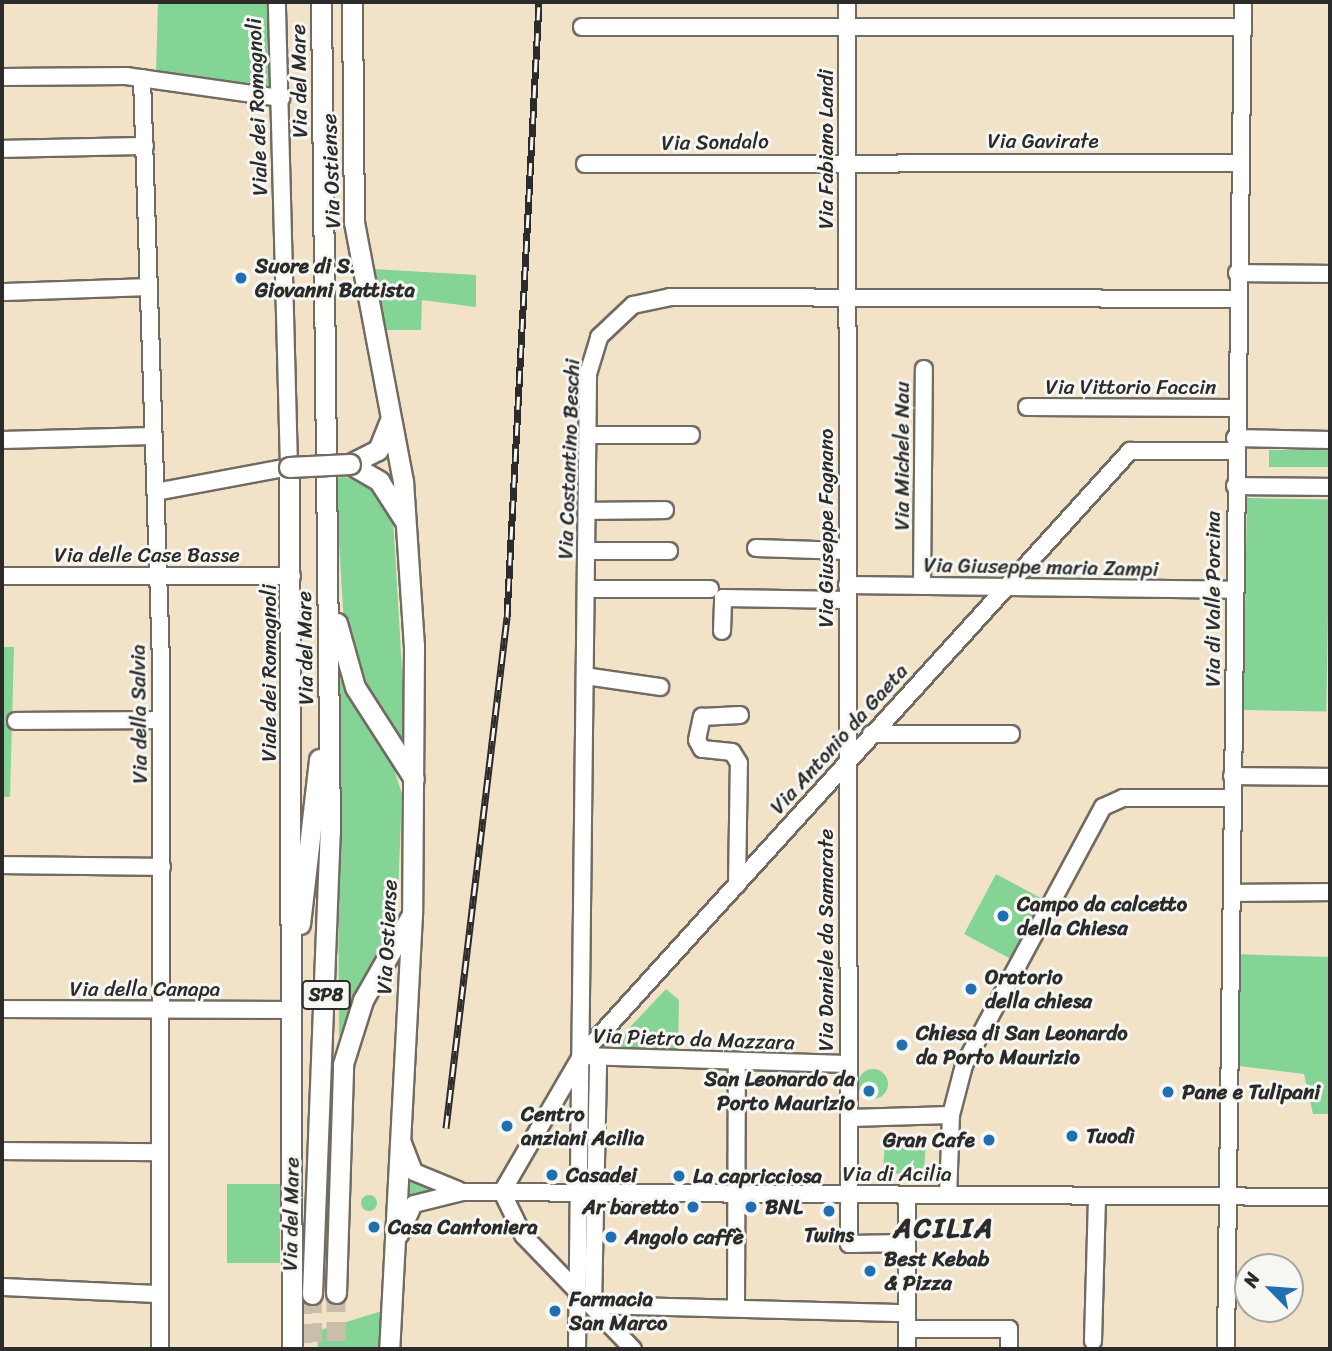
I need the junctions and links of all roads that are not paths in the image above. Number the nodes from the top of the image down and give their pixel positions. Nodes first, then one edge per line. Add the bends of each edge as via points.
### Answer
1 (277, 2) edge
2 (321, 2) edge
3 (352, 2) edge
4 (847, 2) edge
5 (1243, 2) edge
6 (582, 27) dead end
7 (847, 27) junction
8 (1243, 27) junction
9 (2, 78) edge
10 (142, 78) junction
11 (281, 98) junction
12 (145, 146) junction
13 (2, 149) edge
14 (846, 161) junction
15 (1241, 163) junction
16 (584, 164) dead end
17 (1237, 274) junction
18 (1330, 274) edge
19 (149, 287) junction
20 (2, 292) edge
21 (848, 296) junction
22 (1237, 299) junction
23 (924, 369) dead end
24 (1027, 407) dead end
25 (1236, 408) junction
26 (390, 420) junction
27 (588, 435) junction
28 (691, 435) dead end
29 (153, 436) junction
30 (2, 440) edge
31 (1330, 440) edge
32 (1235, 445) junction
33 (350, 464) junction
34 (289, 467) junction
35 (1235, 486) junction
36 (1330, 487) edge
37 (156, 492) junction
38 (666, 510) dead end
39 (587, 511) junction
40 (408, 527) junction
41 (326, 534) junction
42 (756, 548) dead end
43 (587, 551) junction
44 (669, 551) dead end
45 (847, 551) junction
46 (2, 576) edge
47 (158, 576) junction
48 (292, 576) junction
49 (922, 586) junction
50 (1003, 587) junction
51 (586, 589) junction
52 (710, 589) dead end
53 (1234, 590) junction
54 (847, 592) junction
55 (722, 631) dead end
56 (585, 676) junction
57 (660, 687) dead end
58 (329, 696) junction
59 (740, 715) dead end
60 (161, 719) junction
61 (16, 721) dead end
62 (871, 734) junction
63 (1011, 734) dead end
64 (847, 761) junction
65 (1232, 776) junction
66 (1330, 777) edge
67 (415, 780) junction
68 (1232, 798) junction
69 (2, 865) edge
70 (162, 867) junction
71 (737, 885) junction
72 (1330, 892) edge
73 (1232, 893) junction
74 (412, 914) junction
75 (290, 984) junction
76 (2, 1009) edge
77 (159, 1010) junction
78 (289, 1010) junction
79 (581, 1056) junction
80 (598, 1058) junction
81 (737, 1062) junction
82 (848, 1064) junction
83 (951, 1115) junction
84 (850, 1118) junction
85 (400, 1122) junction
86 (2, 1151) edge
87 (158, 1152) junction
88 (463, 1192) junction
89 (502, 1192) junction
90 (587, 1193) junction
91 (737, 1194) junction
92 (850, 1195) junction
93 (907, 1195) junction
94 (948, 1195) junction
95 (1097, 1196) junction
96 (1228, 1197) junction
97 (1330, 1197) edge
98 (907, 1243) junction
99 (391, 1282) junction
100 (2, 1287) edge
101 (578, 1292) junction
102 (159, 1293) junction
103 (335, 1293) tunnel mouth
104 (312, 1294) tunnel mouth
105 (593, 1305) junction
106 (736, 1307) junction
107 (907, 1321) junction
108 (1093, 1341) dead end
109 (291, 1348) edge
110 (160, 1349) edge
111 (389, 1349) edge
112 (577, 1349) edge
113 (633, 1349) edge
114 (907, 1349) edge
115 (1009, 1349) edge
116 (1226, 1349) edge

1 - 11 street, Viale dei Romagnoli
2 - 41 main road, Via del Mare / SP8
3 - 26 main road, Via Ostiense via 354,222
4 - 7 street, Via Fabiano Landi
5 - 8 street, Via di Valle Porcina
6 - 7 street
7 - 8 street
7 - 14 street, Via Fabiano Landi
8 - 15 street, Via di Valle Porcina
9 - 10 street
10 - 11 street
10 - 12 street, Via della Salvia
11 - 34 street, Viale dei Romagnoli
12 - 13 street
12 - 19 street, Via della Salvia
14 - 15 street, Via Gavirate
14 - 16 street, Via Sondalo
14 - 21 street, Via Fabiano Landi
15 - 17 street, Via di Valle Porcina
17 - 18 street
17 - 22 street, Via di Valle Porcina
19 - 20 street
19 - 29 street, Via della Salvia
21 - 22 street, Via Costantino Beschi
21 - 27 street, Via Costantino Beschi via 670,296 633,306 609,325 593,350
21 - 45 street, Via Giuseppe Fagnano
22 - 25 street, Via di Valle Porcina
23 - 49 street, Via Michele Nau
24 - 25 street, Via Vittorio Faccin
25 - 32 street, Via di Valle Porcina
26 - 33 main road via 378,450
26 - 40 main road, Via Ostiense
27 - 28 street
27 - 39 street, Via Costantino Beschi
29 - 30 street
29 - 37 street, Via della Salvia
31 - 32 street, Via Antonio da Gaeta
32 - 35 street, Via di Valle Porcina
32 - 50 street, Via Antonio da Gaeta via 1130,451
33 - 34 main road, bridge
33 - 40 main road, Via Ostiense via 383,485
34 - 37 street
34 - 48 main road, Viale dei Romagnoli
35 - 36 street
35 - 53 street, Via di Valle Porcina
37 - 47 street, Via della Salvia
38 - 39 street
39 - 43 street, Via Costantino Beschi
40 - 67 main road, Via Ostiense
41 - 58 main road, Via del Mare / SP8
41 - 67 main road via 347,669
42 - 45 street
43 - 44 street
43 - 51 street, Via Costantino Beschi
45 - 54 street, Via Giuseppe Fagnano
46 - 47 street, Via delle Case Basse
47 - 48 street, Via delle Case Basse
47 - 60 street, Via della Salvia
48 - 75 main road, Viale dei Romagnoli
49 - 50 street, Via Giuseppe maria Zampi
49 - 54 street, Via Giuseppe maria Zampi
50 - 53 street, Via Giuseppe maria Zampi
50 - 62 street, Via Antonio da Gaeta
51 - 52 street
51 - 56 street, Via Costantino Beschi
53 - 65 street, Via di Valle Porcina
54 - 55 street, Via Giuseppe maria Zampi via 723,598
54 - 64 street, Via Giuseppe Fagnano
56 - 57 street
56 - 79 street, Via Costantino Beschi
58 - 75 main road
58 - 104 main road, Via del Mare / SP8 via 328,945
59 - 71 street via 705,715 697,727 700,747 728,751 739,763
60 - 61 street
60 - 70 street, Via della Salvia
62 - 63 street
62 - 64 street, Via Antonio da Gaeta
64 - 71 street, Via Antonio da Gaeta
64 - 82 street, Via Daniele da Samarate
65 - 66 street
65 - 68 street, Via di Valle Porcina
67 - 74 main road, Via Ostiense
68 - 73 street, Via di Valle Porcina
68 - 83 street via 1123,798 1103,807 964,1065
69 - 70 street
70 - 77 street, Via della Salvia
71 - 79 street, Via Antonio da Gaeta
72 - 73 street
73 - 96 street, Via di Valle Porcina
74 - 85 main road, Via Ostiense
74 - 103 main road via 363,1000 343,1064
75 - 78 main road, Viale dei Romagnoli
76 - 77 street, Via della Canapa
77 - 78 street, Via della Canapa
77 - 87 street, Via della Salvia
78 - 109 main road, Viale dei Romagnoli
79 - 80 street, Via Pietro da Mazzara
79 - 89 street, Via Antonio da Gaeta
79 - 90 street, Via Costantino Beschi
80 - 81 street, Via Pietro da Mazzara
80 - 90 street
81 - 82 street, Via Pietro da Mazzara
81 - 91 street
82 - 84 street, Via Daniele da Samarate
83 - 84 street
83 - 94 street
84 - 92 street, Via Daniele da Samarate
85 - 88 street, Via di Acilia via 410,1168
85 - 99 main road, Via Ostiense
86 - 87 street
87 - 102 street, Via della Salvia
88 - 89 street, Via di Acilia
88 - 99 street, Via di Acilia via 427,1198 410,1209
89 - 90 street, Via di Acilia
89 - 101 street via 523,1235
90 - 91 street, Via di Acilia
90 - 101 street
90 - 105 street
91 - 92 street, Via di Acilia
91 - 106 street
92 - 93 street, Via di Acilia
92 - 98 street, Via Daniele da Samarate via 849,1244
93 - 94 street, Via di Acilia
93 - 98 street
94 - 95 street, Via di Acilia
95 - 96 street, Via di Acilia
95 - 108 street
96 - 97 street, Via di Acilia
96 - 116 street, Via di Valle Porcina
98 - 107 street
99 - 111 main road, Via Ostiense
100 - 102 street
101 - 105 street
101 - 112 street
102 - 110 street, Via della Salvia
105 - 106 street
105 - 113 street
106 - 107 street
107 - 114 street
107 - 115 street via 1009,1329

